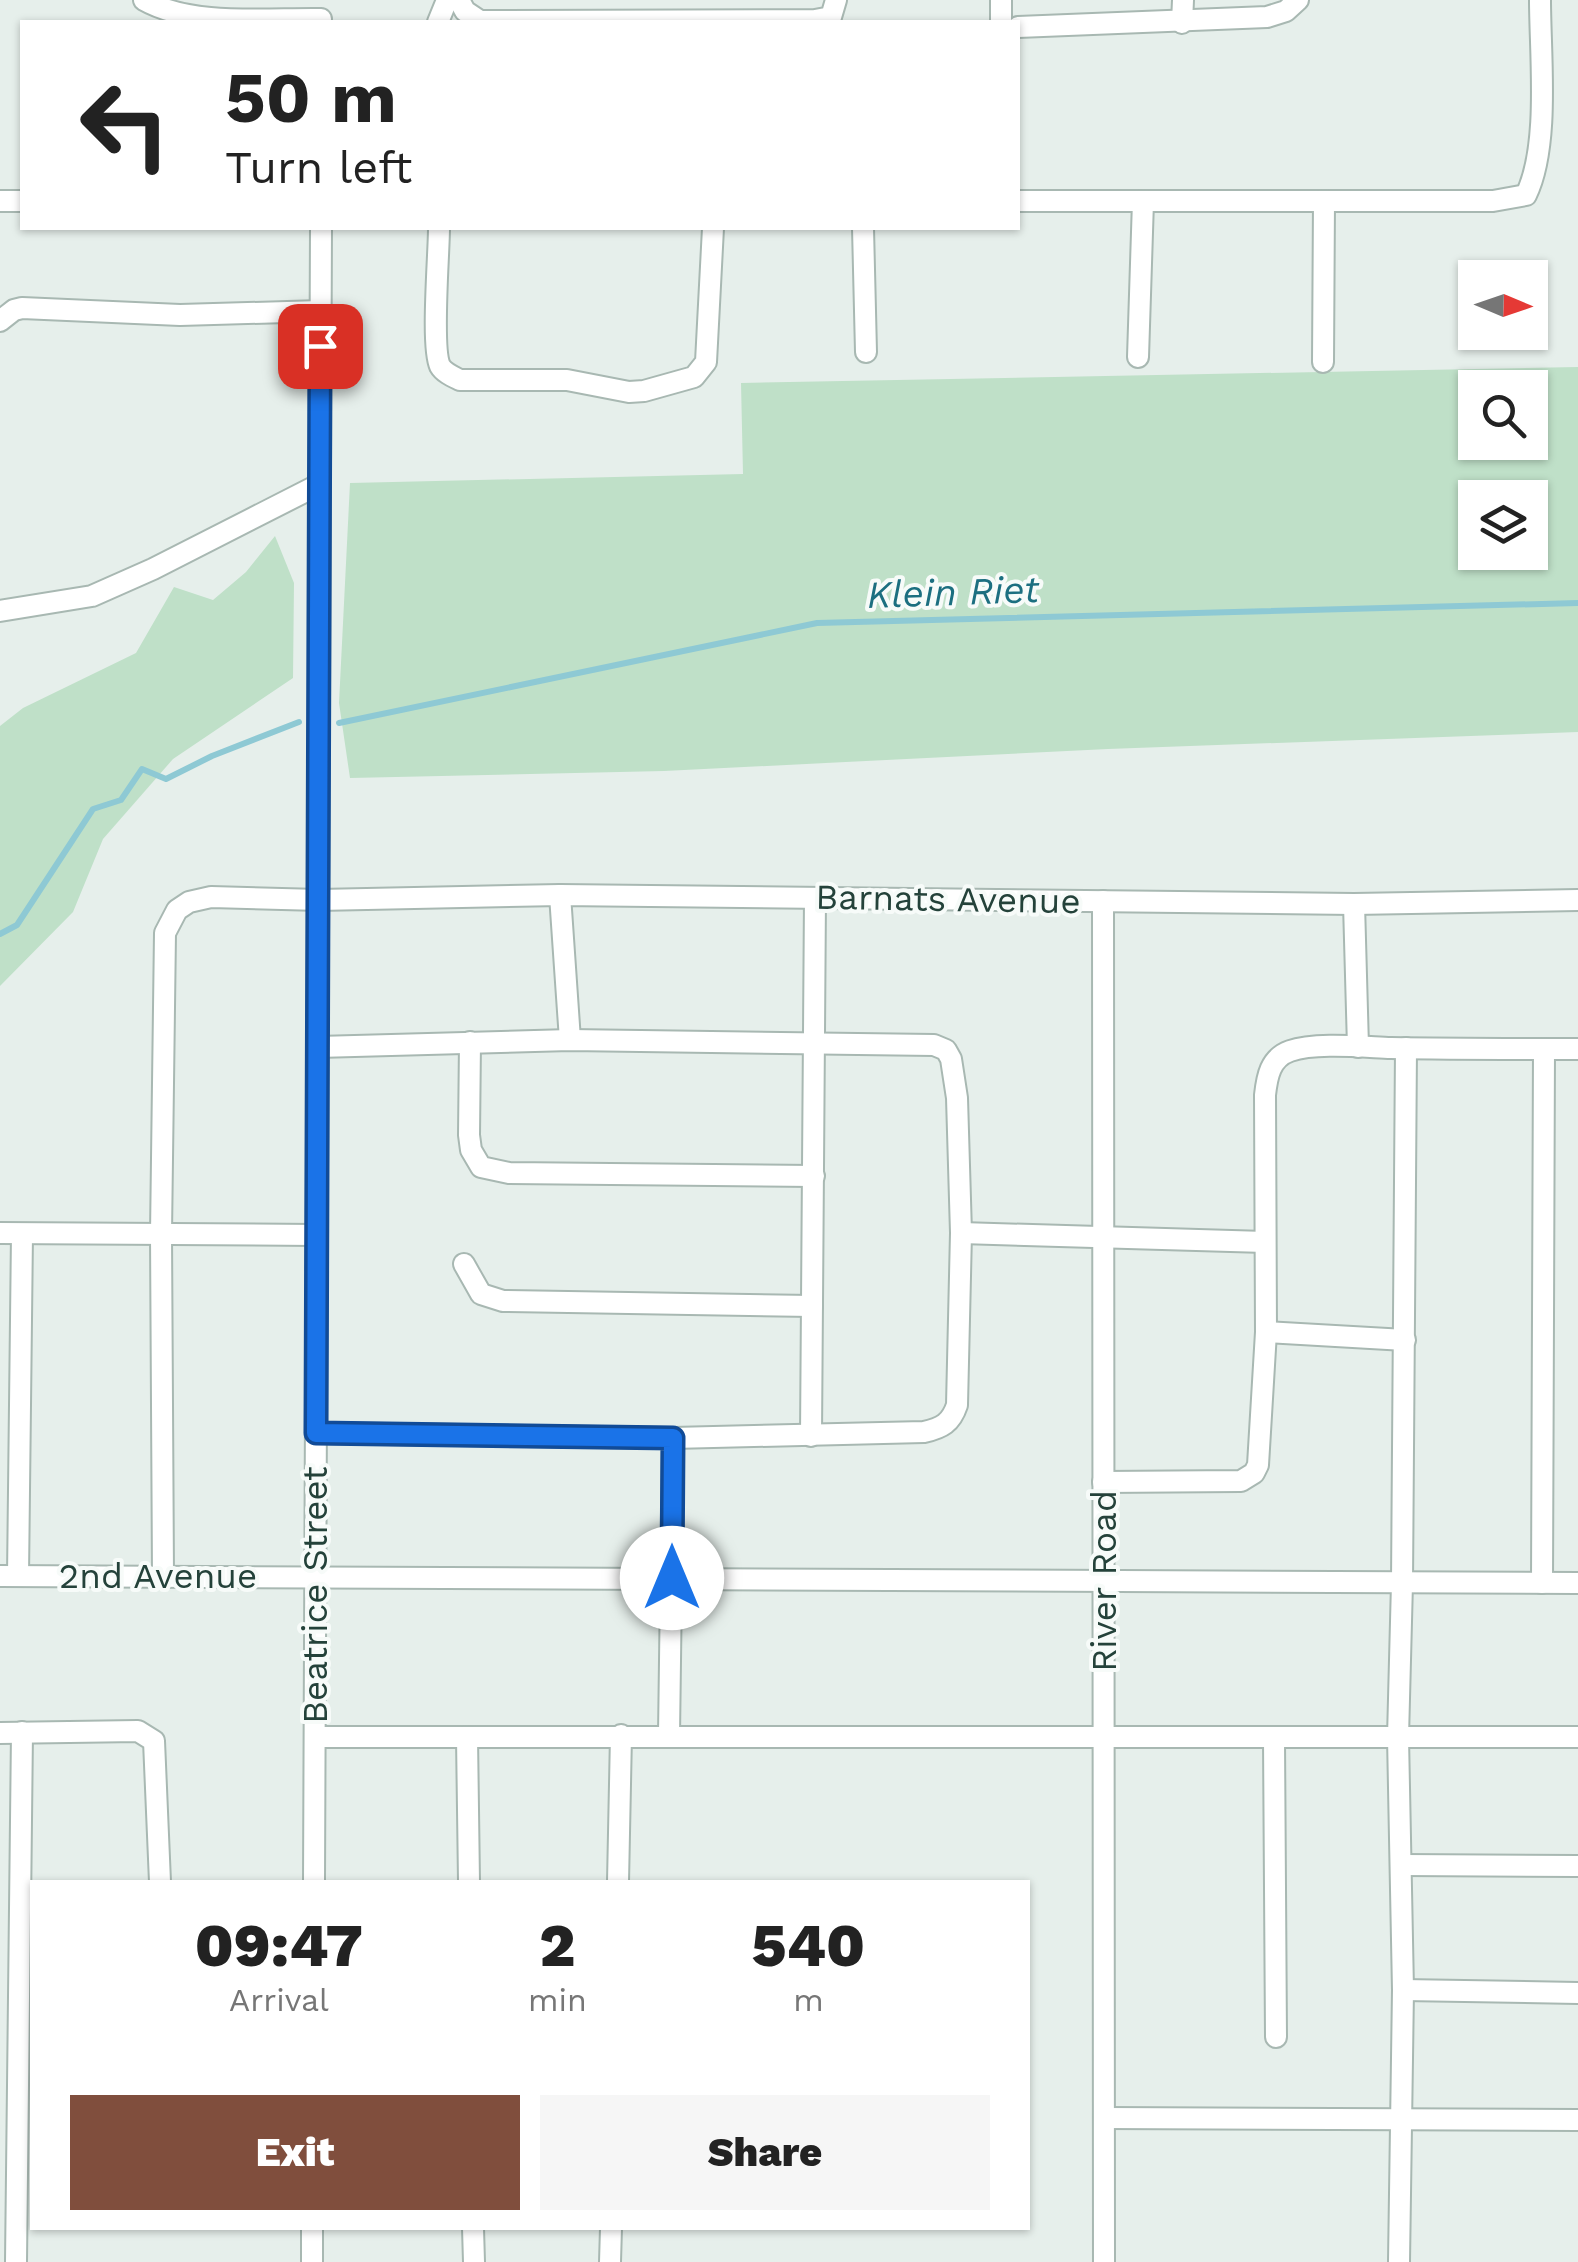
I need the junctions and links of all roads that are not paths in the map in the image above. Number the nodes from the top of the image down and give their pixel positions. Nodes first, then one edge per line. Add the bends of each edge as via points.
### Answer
1 (144, 0) edge
2 (459, 0) edge
3 (1183, 0) edge
4 (1298, 0) edge
5 (1540, 0) edge
6 (322, 14) edge
7 (478, 20) edge
8 (1182, 23) junction
9 (1020, 27) edge
10 (1020, 201) edge
11 (1143, 201) junction
12 (1324, 201) junction
13 (321, 230) edge
14 (439, 230) edge
15 (714, 230) edge
16 (863, 230) edge
17 (321, 311) junction
18 (0, 320) edge
19 (866, 352) dead end
20 (1138, 357) dead end
21 (1322, 362) dead end
22 (320, 484) junction
23 (0, 611) edge
24 (560, 895) junction
25 (815, 898) junction
26 (319, 900) junction
27 (1578, 900) edge
28 (1104, 901) junction
29 (1354, 904) junction
30 (570, 1040) junction
31 (470, 1042) junction
32 (815, 1042) junction
33 (1358, 1047) junction
34 (318, 1048) junction
35 (1406, 1048) junction
36 (1544, 1049) junction
37 (1578, 1049) edge
38 (814, 1176) junction
39 (961, 1232) junction
40 (0, 1233) edge
41 (22, 1234) junction
42 (162, 1234) junction
43 (317, 1235) junction
44 (1104, 1238) junction
45 (1265, 1242) junction
46 (464, 1264) dead end
47 (812, 1306) junction
48 (1266, 1332) junction
49 (1404, 1340) junction
50 (316, 1433) junction
51 (810, 1436) junction
52 (673, 1438) junction
53 (1104, 1482) junction
54 (9, 1576) edge
55 (163, 1576) junction
56 (316, 1576) junction
57 (672, 1578) junction
58 (1104, 1581) junction
59 (1402, 1583) junction
60 (1542, 1584) junction
61 (1578, 1584) edge
62 (22, 1732) junction
63 (0, 1733) edge
64 (621, 1735) junction
65 (669, 1735) junction
66 (315, 1736) junction
67 (467, 1737) junction
68 (1104, 1737) junction
69 (1398, 1737) junction
70 (1578, 1737) edge
71 (1274, 1739) junction
72 (1402, 1865) junction
73 (1578, 1866) edge
74 (160, 1880) edge
75 (314, 1880) edge
76 (469, 1880) edge
77 (618, 1880) edge
78 (1404, 1990) junction
79 (1578, 1993) edge
80 (1276, 2037) dead end
81 (17, 2111) edge
82 (1104, 2118) junction
83 (1402, 2118) junction
84 (1578, 2120) edge
85 (312, 2230) edge
86 (473, 2230) edge
87 (611, 2230) edge
88 (16, 2262) edge
89 (312, 2262) edge
90 (474, 2262) edge
91 (610, 2262) edge
92 (1104, 2262) edge
93 (1399, 2262) edge

1 - 6 street via 199,16
2 - 7 street
3 - 8 street
4 - 8 street via 1266,17
5 - 12 street via 1539,146 1526,194 1494,201
8 - 9 street
10 - 11 street
11 - 12 street
11 - 20 street
12 - 21 street
13 - 17 street, Beatrice Street
14 - 15 street via 437,340 446,372 460,380 567,380 629,392 694,377 706,362
16 - 19 street
17 - 18 street via 180,315 22,308
17 - 22 street, Beatrice Street
22 - 23 street via 92,596
22 - 26 street, Beatrice Street
24 - 25 street, Barnats Avenue
24 - 26 street, Barnats Avenue
24 - 30 street
25 - 28 street, Barnats Avenue
25 - 32 street
26 - 34 street, Beatrice Street
26 - 42 street, Barnats Avenue via 210,897 189,902 169,922
27 - 29 street, Barnats Avenue
28 - 29 street, Barnats Avenue
28 - 44 street, River Road
29 - 33 street
30 - 31 street
30 - 32 street
31 - 34 street
31 - 38 street via 469,1135 481,1167 509,1173
32 - 38 street
32 - 39 street via 946,1050 957,1098
33 - 35 street
33 - 45 street via 1289,1051 1271,1066 1265,1095
34 - 43 street, Beatrice Street
35 - 36 street
35 - 49 street
36 - 37 street
36 - 60 street
38 - 47 street
39 - 44 street
39 - 51 street via 958,1392 948,1423 924,1432
40 - 41 street
41 - 42 street
41 - 54 street
42 - 43 street
42 - 55 street
43 - 50 street, Beatrice Street
44 - 45 street
44 - 53 street, River Road
45 - 48 street
46 - 47 street via 482,1294 504,1301
47 - 51 street
48 - 49 street
48 - 53 street via 1261,1452 1254,1473 1240,1481
49 - 59 street
50 - 52 street
50 - 56 street, Beatrice Street
51 - 52 street
52 - 57 street
53 - 58 street, River Road
54 - 55 street, 2nd Avenue
55 - 56 street, 2nd Avenue
56 - 57 street, 2nd Avenue
56 - 66 street, Beatrice Street
57 - 58 street, 2nd Avenue
57 - 65 street
58 - 59 street, 2nd Avenue
58 - 68 street, River Road
59 - 60 street, 2nd Avenue
59 - 69 street
60 - 61 street, 2nd Avenue
62 - 63 street
62 - 74 street via 138,1731 154,1741
62 - 81 street
64 - 65 street
64 - 67 street
64 - 77 street
65 - 68 street
66 - 67 street
66 - 75 street, Beatrice Street
67 - 76 street
68 - 71 street
68 - 82 street, River Road
69 - 70 street
69 - 71 street
69 - 72 street
71 - 80 street
72 - 73 street
72 - 78 street
78 - 79 street
78 - 83 street
81 - 88 street
82 - 83 street
82 - 92 street, River Road
83 - 84 street
83 - 93 street
85 - 89 street
86 - 90 street
87 - 91 street

